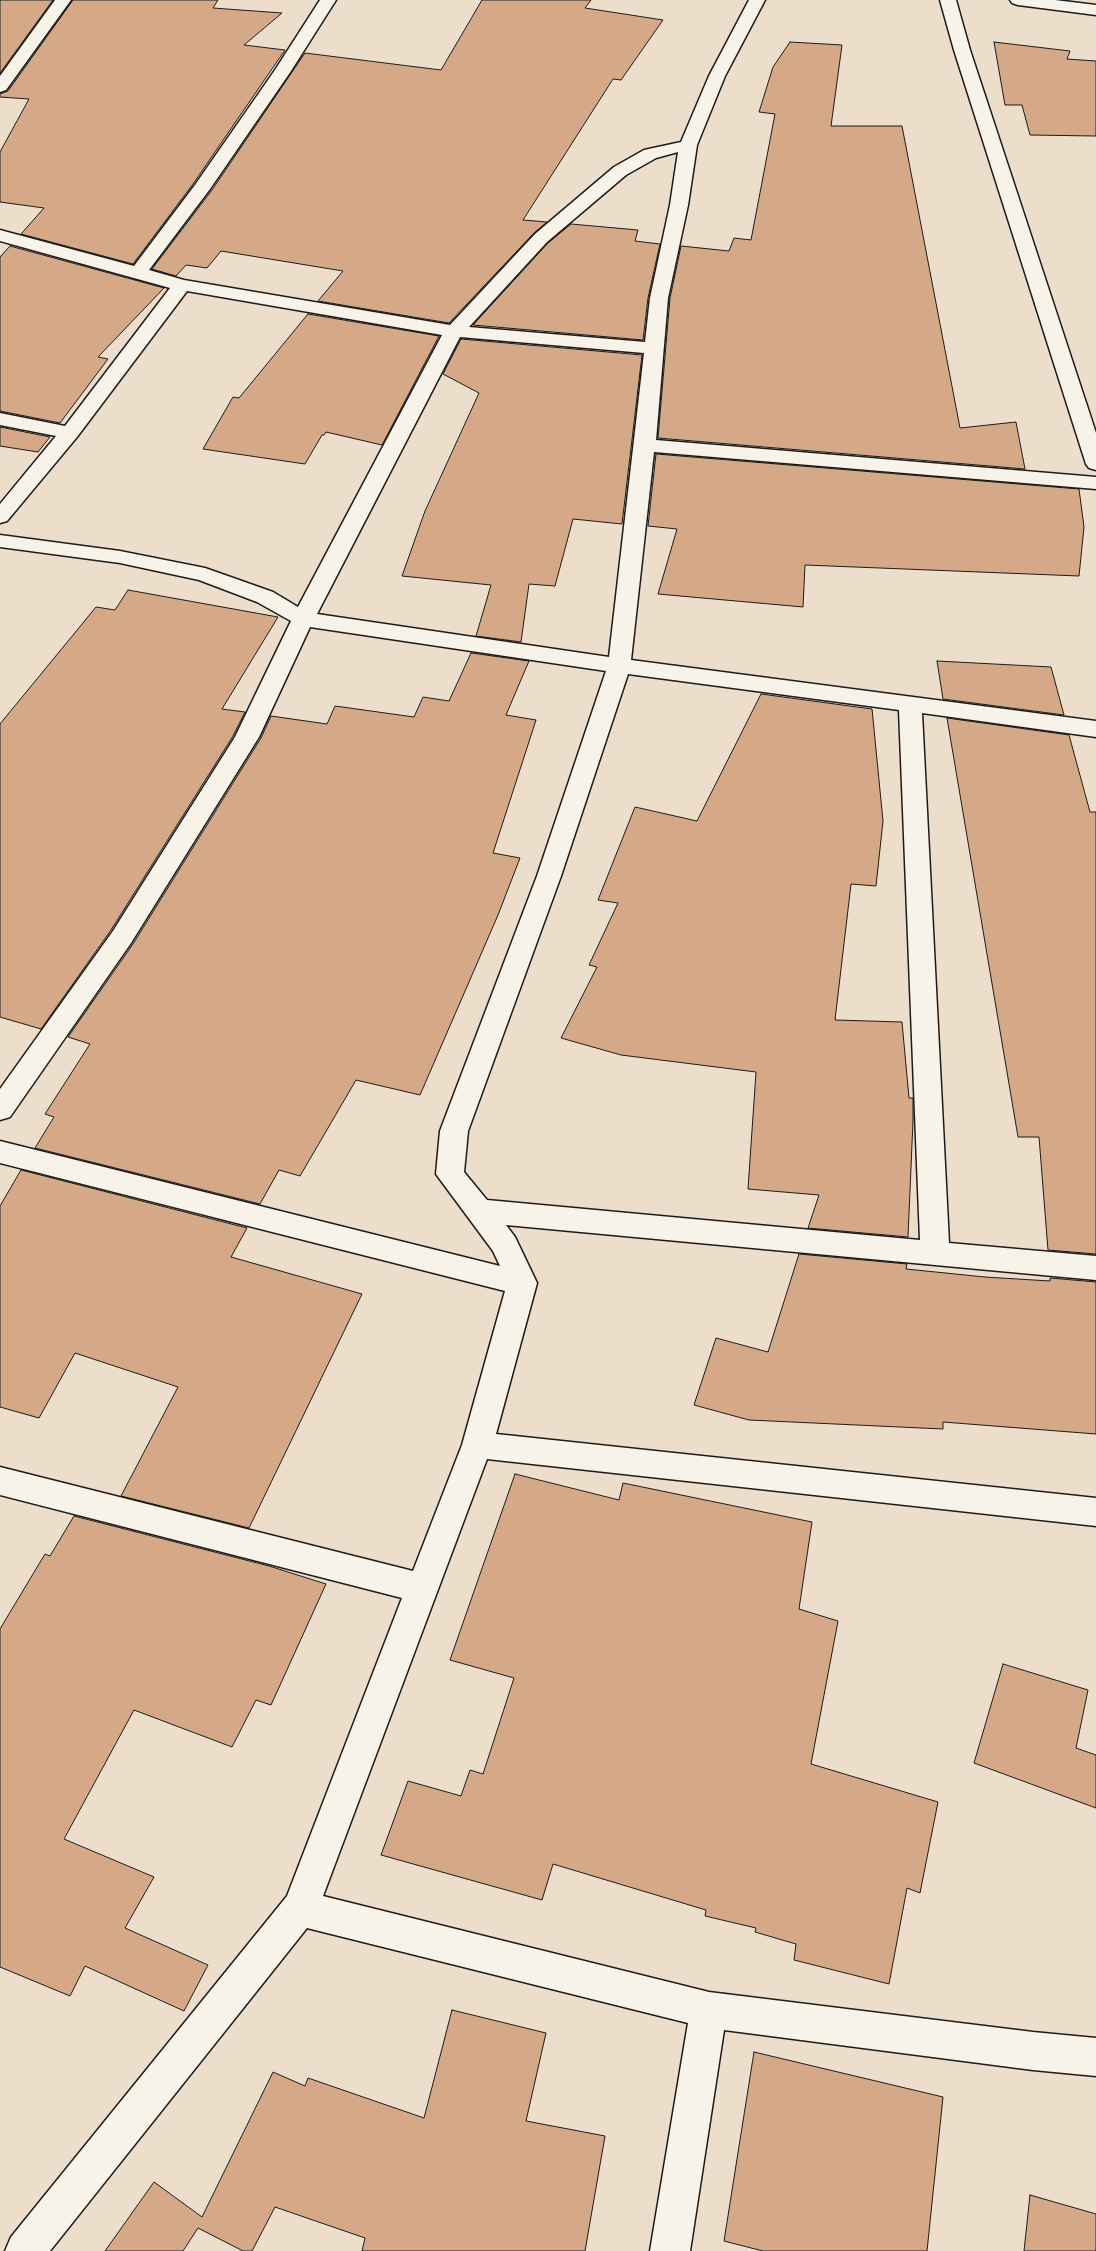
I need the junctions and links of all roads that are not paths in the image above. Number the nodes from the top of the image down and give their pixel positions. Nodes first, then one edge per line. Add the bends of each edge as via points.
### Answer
1 (63, 0) edge
2 (328, 0) edge
3 (757, 0) edge
4 (948, 0) edge
5 (1018, 0) edge
6 (1096, 10) edge
7 (0, 87) edge
8 (688, 145) junction
9 (0, 236) edge
10 (138, 274) junction
11 (182, 285) junction
12 (454, 331) junction
13 (653, 348) junction
14 (0, 418) edge
15 (70, 432) junction
16 (645, 445) junction
17 (1096, 464) edge
18 (1096, 483) edge
19 (0, 516) edge
20 (0, 541) edge
21 (303, 619) junction
22 (619, 666) junction
23 (910, 705) junction
24 (1096, 729) edge
25 (0, 1110) edge
26 (0, 1152) edge
27 (478, 1211) junction
28 (935, 1253) junction
29 (1096, 1268) edge
30 (522, 1283) junction
31 (477, 1445) junction
32 (0, 1481) edge
33 (1096, 1512) edge
34 (422, 1588) junction
35 (300, 1908) junction
36 (709, 2010) junction
37 (1096, 2057) edge
38 (25, 2251) edge
39 (670, 2251) edge

1 - 7 street
2 - 10 street via 283,71
3 - 8 street via 717,76
4 - 17 street
5 - 6 street
8 - 12 street via 650,154 620,171 541,238
8 - 13 street via 659,298
9 - 10 street
10 - 11 street
11 - 12 street
11 - 15 street
12 - 13 street
12 - 21 street
13 - 16 street
14 - 15 street
15 - 19 street
16 - 18 street
16 - 22 street
20 - 21 street via 120,557 205,575 265,597
21 - 22 street
21 - 25 street via 242,746 122,937
22 - 23 street
22 - 27 street via 549,876 454,1131 450,1174
23 - 24 street
23 - 28 street
26 - 30 street
27 - 28 street
27 - 30 street via 505,1245
28 - 29 street
30 - 31 street
31 - 33 street
31 - 34 street
32 - 34 street
34 - 35 street
35 - 36 street
35 - 38 street
36 - 37 street
36 - 39 street

